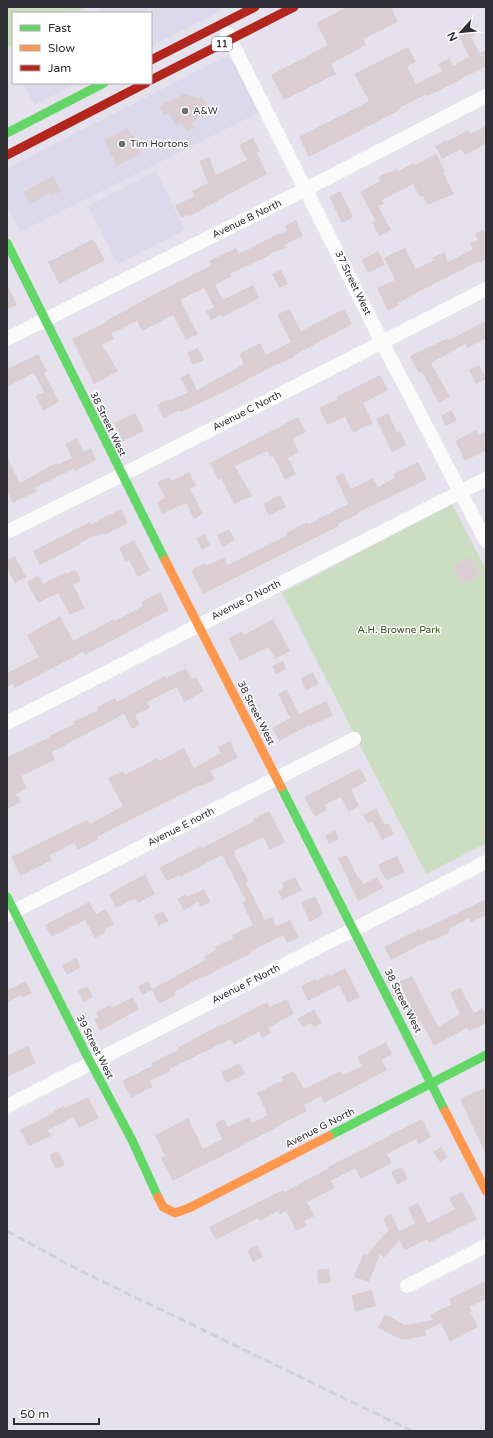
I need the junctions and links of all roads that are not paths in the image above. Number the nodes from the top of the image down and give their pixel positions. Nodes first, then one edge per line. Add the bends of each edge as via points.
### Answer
1 (255, 7) edge
2 (294, 7) edge
3 (222, 24) junction
4 (230, 39) junction
5 (152, 59) edge
6 (152, 79) edge
7 (102, 84) edge
8 (144, 84) edge
9 (486, 96) edge
10 (7, 133) edge
11 (7, 155) edge
12 (306, 190) junction
13 (7, 243) edge
14 (486, 289) edge
15 (44, 320) junction
16 (7, 339) edge
17 (382, 342) junction
18 (122, 475) junction
19 (486, 479) edge
20 (459, 492) junction
21 (7, 532) edge
22 (486, 541) edge
23 (198, 625) junction
24 (7, 723) edge
25 (354, 739) dead end
26 (277, 778) junction
27 (486, 862) edge
28 (7, 897) edge
29 (11, 913) edge
30 (354, 929) junction
31 (486, 1055) edge
32 (91, 1063) junction
33 (431, 1083) junction
34 (7, 1106) edge
35 (486, 1192) edge
36 (163, 1207) joint
37 (486, 1246) edge
38 (407, 1286) dead end

1 - 3 street, 11
2 - 4 street, 11
3 - 4 street, 37 Street West
3 - 5 street, 11
4 - 6 street, 11
4 - 12 street, 37 Street West
7 - 10 street
8 - 11 street
9 - 12 street, Avenue B North
12 - 15 street, Avenue B North
12 - 17 street, 37 Street West
13 - 15 street, 38 Street West
14 - 17 street, Avenue C North
15 - 16 street, Avenue B North
15 - 18 street, 38 Street West
17 - 18 street, Avenue C North
17 - 20 street, 37 Street West
18 - 21 street, Avenue C North
18 - 23 street, 38 Street West
19 - 20 street, Avenue D North
20 - 22 street, 37 Street West
20 - 23 street, Avenue D North
23 - 24 street, Avenue D North
23 - 26 street, 38 Street West
25 - 26 street, Avenue E north
26 - 29 street, Avenue E north
26 - 30 street, 38 Street West
27 - 30 street, Avenue F North
28 - 29 street, 39 Street West
29 - 32 street, 39 Street West
30 - 32 street, Avenue F North
30 - 33 street, 38 Street West
31 - 33 street, Avenue G North
32 - 34 street, Avenue F North
32 - 36 street, 39 Street West via 132,1140
33 - 35 street, 38 Street West
33 - 36 street, Avenue G North via 189,1208 175,1213
37 - 38 street

